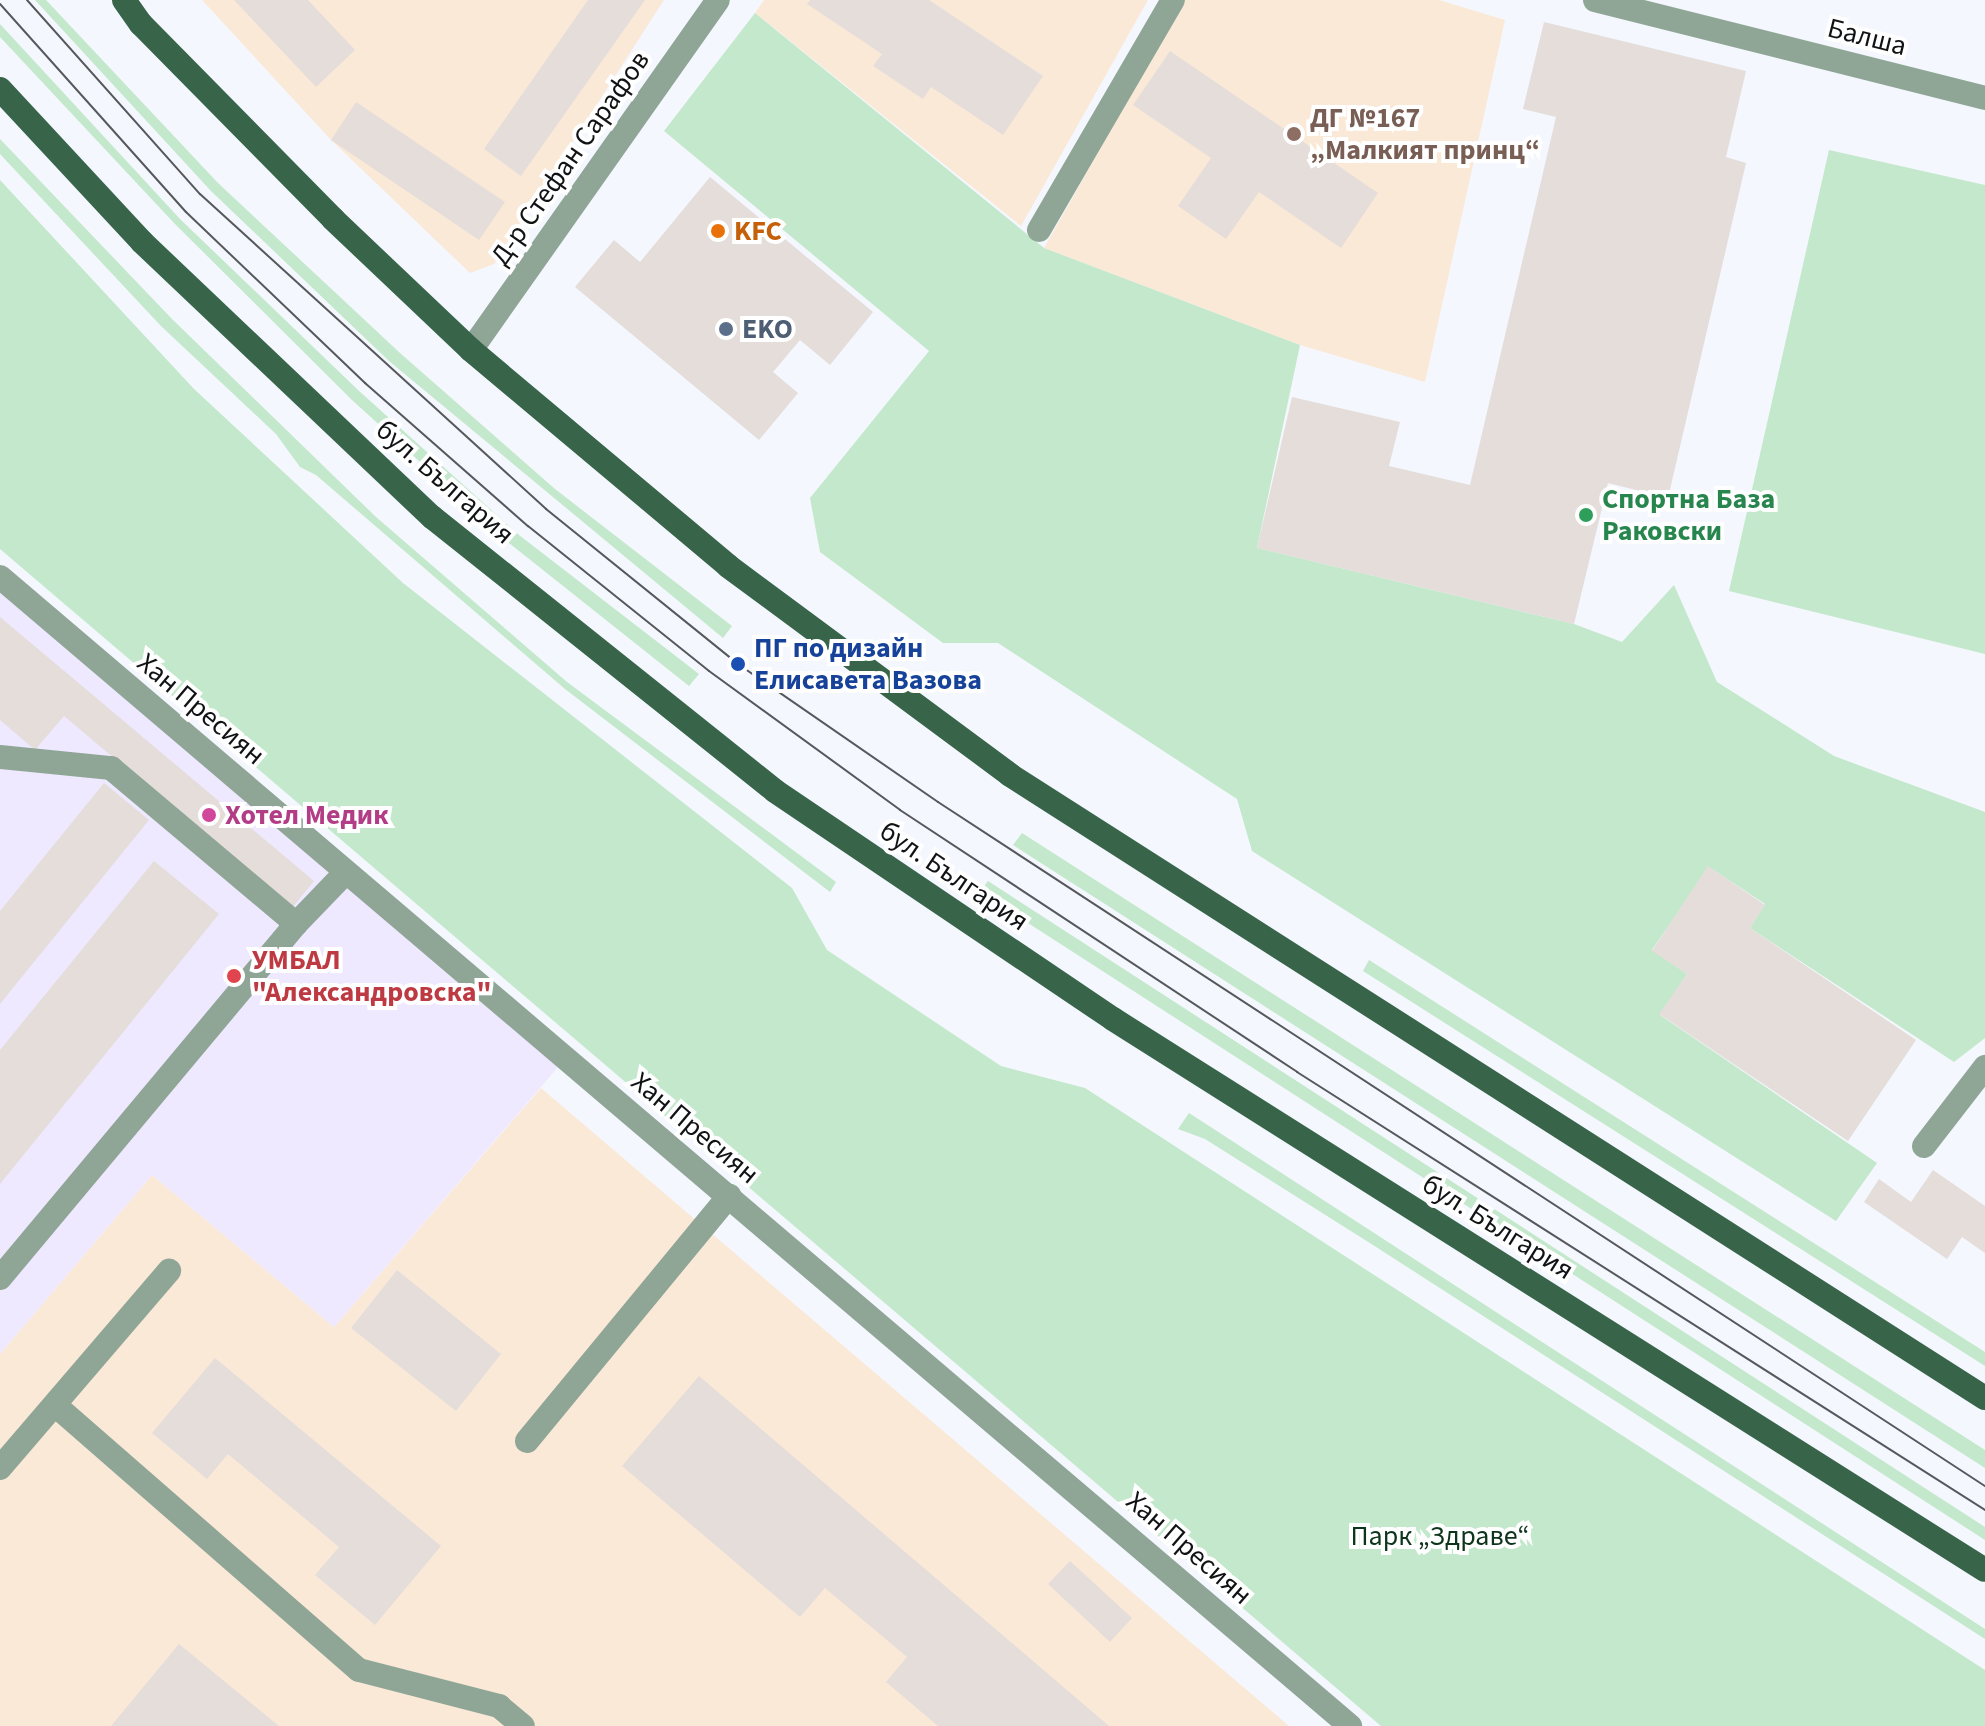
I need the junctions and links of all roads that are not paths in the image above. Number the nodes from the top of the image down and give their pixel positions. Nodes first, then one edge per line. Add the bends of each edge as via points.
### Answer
1 (116, 0) edge
2 (124, 0) edge
3 (718, 0) edge
4 (1173, 0) edge
5 (1595, 0) edge
6 (141, 24) junction
7 (0, 89) edge
8 (1985, 98) edge
9 (1039, 230) dead end
10 (471, 350) junction
11 (0, 577) edge
12 (0, 757) edge
13 (346, 872) junction
14 (296, 924) junction
15 (1985, 1067) edge
16 (1924, 1146) dead end
17 (729, 1196) junction
18 (169, 1271) dead end
19 (0, 1278) edge
20 (1985, 1398) edge
21 (55, 1405) junction
22 (527, 1441) dead end
23 (0, 1468) edge
24 (1985, 1570) edge
25 (523, 1726) edge
26 (1350, 1726) edge

1 - 6 main road
2 - 6 main road
3 - 10 street, Д-р Стефан Сарафов
4 - 9 street
5 - 8 street, Балша
6 - 10 main road
7 - 24 main road, бул. България via 142,242 432,517 775,791 1113,1019
10 - 20 main road via 728,566 1010,775
11 - 13 street, Хан Пресиян
12 - 14 street via 111,768
13 - 14 street
13 - 17 street, Хан Пресиян
14 - 19 street
15 - 16 street
17 - 22 street
17 - 26 street, Хан Пресиян
18 - 21 street
21 - 23 street
21 - 25 street via 359,1670 499,1706

